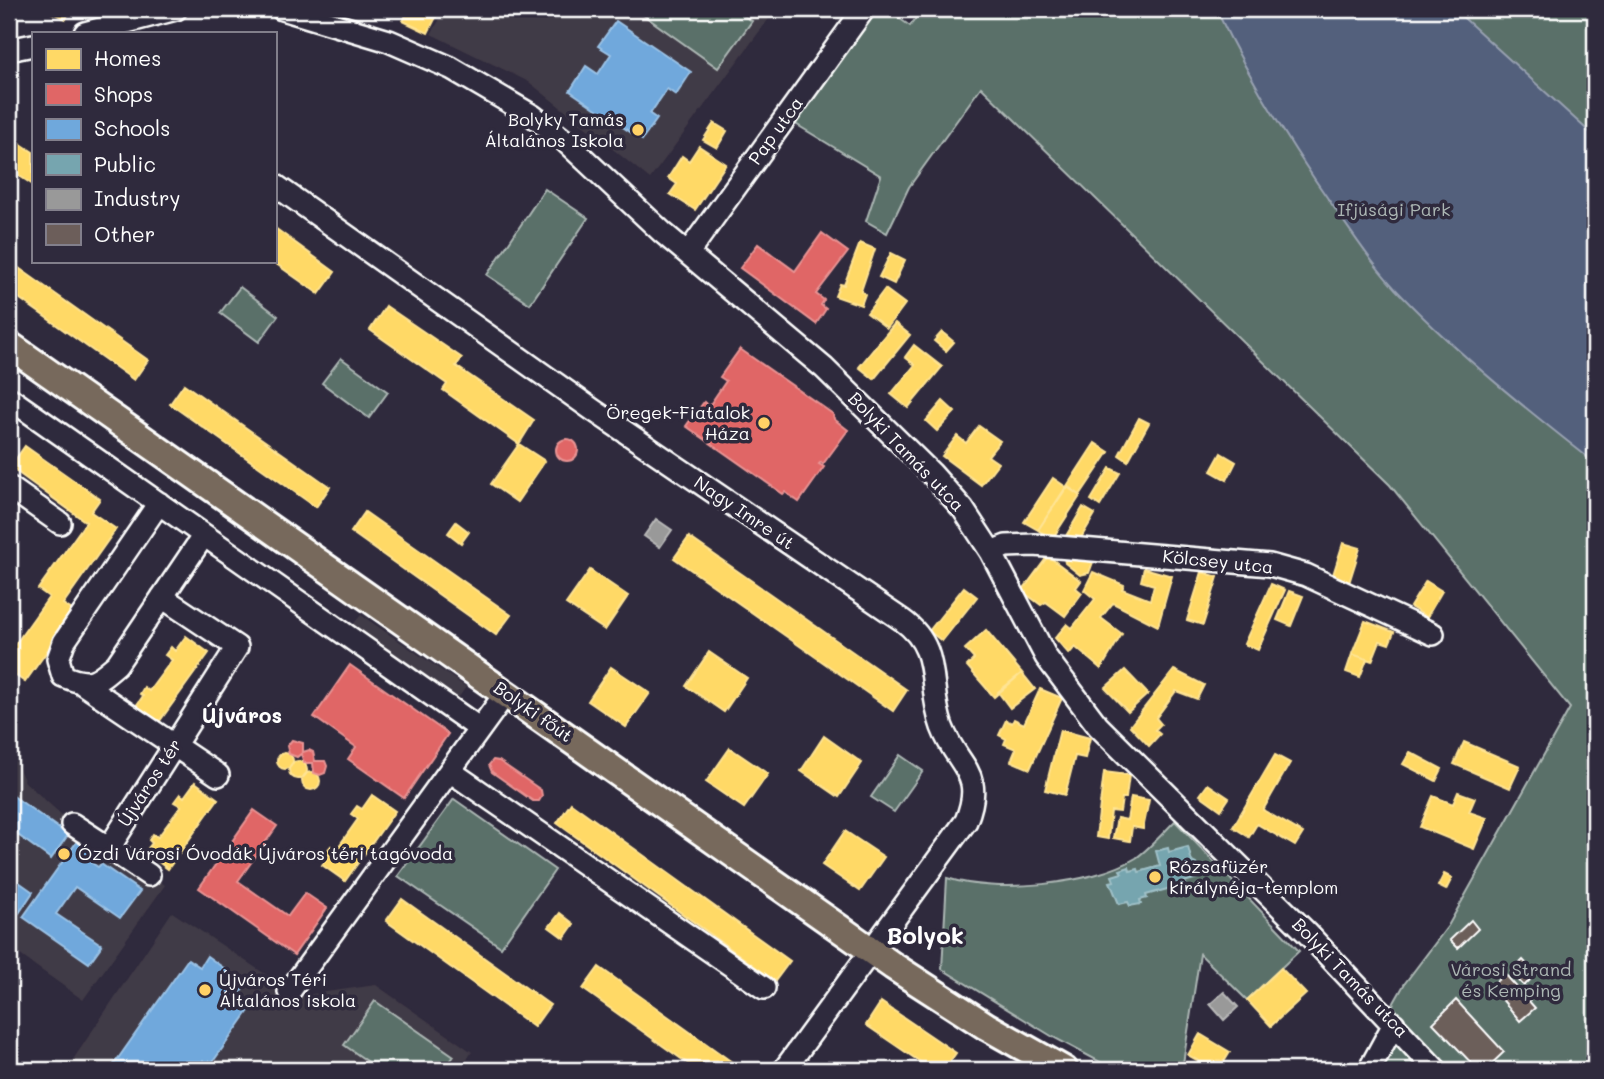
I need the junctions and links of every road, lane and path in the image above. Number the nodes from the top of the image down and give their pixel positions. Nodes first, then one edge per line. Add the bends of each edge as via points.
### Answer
1 (176, 9) edge
2 (282, 9) edge
3 (864, 9) edge
4 (114, 30) edge
5 (95, 32) edge
6 (32, 45) edge
7 (9, 50) edge
8 (276, 186) edge
9 (688, 253) junction
10 (9, 345) edge
11 (12, 408) edge
12 (9, 487) edge
13 (159, 503) junction
14 (60, 523) dead end
15 (204, 535) junction
16 (991, 552) junction
17 (162, 597) junction
18 (1433, 634) dead end
19 (83, 684) junction
20 (506, 693) junction
21 (480, 729) junction
22 (174, 746) junction
23 (450, 771) junction
24 (218, 775) dead end
25 (72, 824) dead end
26 (109, 848) junction
27 (149, 875) dead end
28 (872, 950) junction
29 (764, 988) dead end
30 (289, 992) dead end
31 (1394, 1024) junction
32 (784, 1070) edge
33 (1064, 1070) edge
34 (1369, 1070) edge
35 (1436, 1070) edge

1 - 4 street
2 - 9 street, Bolyki Tamás utca via 388,41 484,85 564,140
3 - 9 street, Pap utca
4 - 5 street
6 - 7 street
8 - 28 street, Nagy Imre út via 920,636 931,659 941,726 971,778 974,794 966,821
9 - 16 street, Bolyki Tamás utca via 824,368 931,473 963,509
10 - 20 main road, Bolyki főút
11 - 13 street
12 - 14 street
13 - 15 street
13 - 19 street via 64,642 58,659 63,676
15 - 17 street
15 - 21 street
16 - 18 street, Kölcsey utca via 1034,545 1270,565 1306,575
16 - 31 street, Bolyki Tamás utca via 1046,657 1098,726
17 - 19 street via 117,664 99,680
17 - 22 street, Újváros tér via 237,647
19 - 22 street
20 - 21 street
20 - 28 main road, Bolyki főút
21 - 23 street
22 - 24 street
22 - 26 street, Újváros tér
23 - 29 street
23 - 30 street
25 - 26 street
26 - 27 street
28 - 32 street, Nagy Imre út
28 - 33 main road, Bolyki főút via 986,1026
31 - 34 street
31 - 35 street, Bolyki Tamás utca

